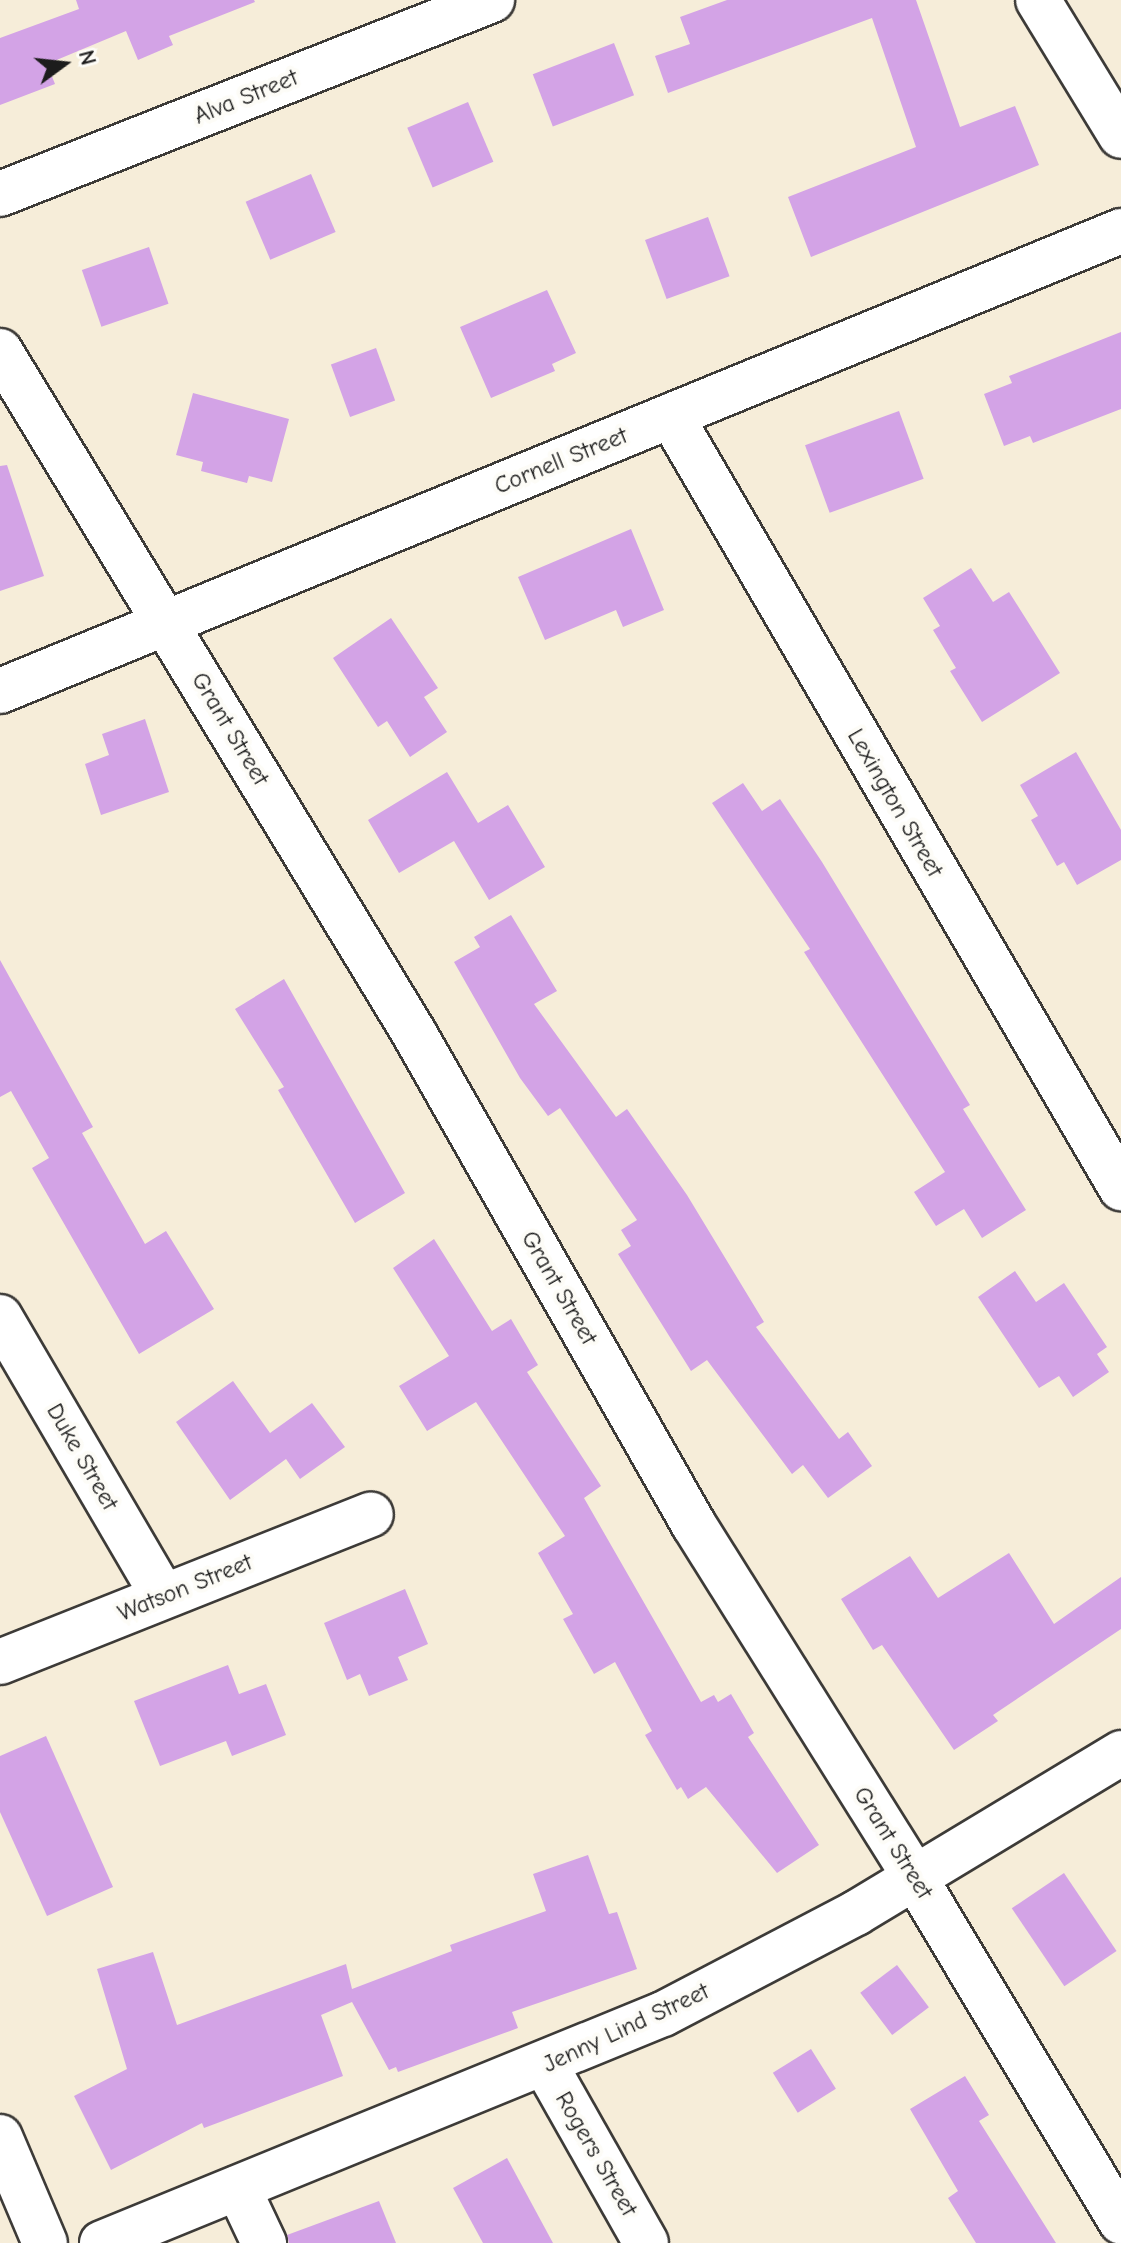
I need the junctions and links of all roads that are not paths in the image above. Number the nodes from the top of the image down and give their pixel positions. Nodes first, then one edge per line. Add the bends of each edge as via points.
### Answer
1 (492, 0) edge
2 (1038, 0) edge
3 (1121, 136) edge
4 (0, 194) edge
5 (1121, 231) edge
6 (0, 351) edge
7 (671, 416) junction
8 (165, 622) junction
9 (0, 691) edge
10 (1121, 1188) edge
11 (0, 1317) edge
12 (371, 1514) dead end
13 (163, 1596) junction
14 (0, 1662) edge
15 (1121, 1753) edge
16 (914, 1876) junction
17 (546, 2066) junction
18 (0, 2137) edge
19 (238, 2188) junction
20 (1121, 2222) edge
21 (45, 2243) edge
22 (102, 2243) edge
23 (264, 2243) edge
24 (646, 2243) edge

1 - 4 street, Alva Street
2 - 3 street
5 - 7 street, Cornell Street
6 - 8 street, Grant Street
7 - 8 street, Cornell Street
7 - 10 street, Lexington Street
8 - 9 street, Cornell Street
8 - 16 street, Grant Street via 414,1033 694,1525
11 - 13 street, Duke Street
12 - 13 street, Watson Street
13 - 14 street, Watson Street
15 - 16 street, Jenny Lind Street
16 - 17 street, Jenny Lind Street via 773,1960
16 - 20 street, Grant Street
17 - 19 street, Jenny Lind Street
17 - 24 street, Rogers Street
18 - 21 street
19 - 22 street, Jenny Lind Street
19 - 23 street

